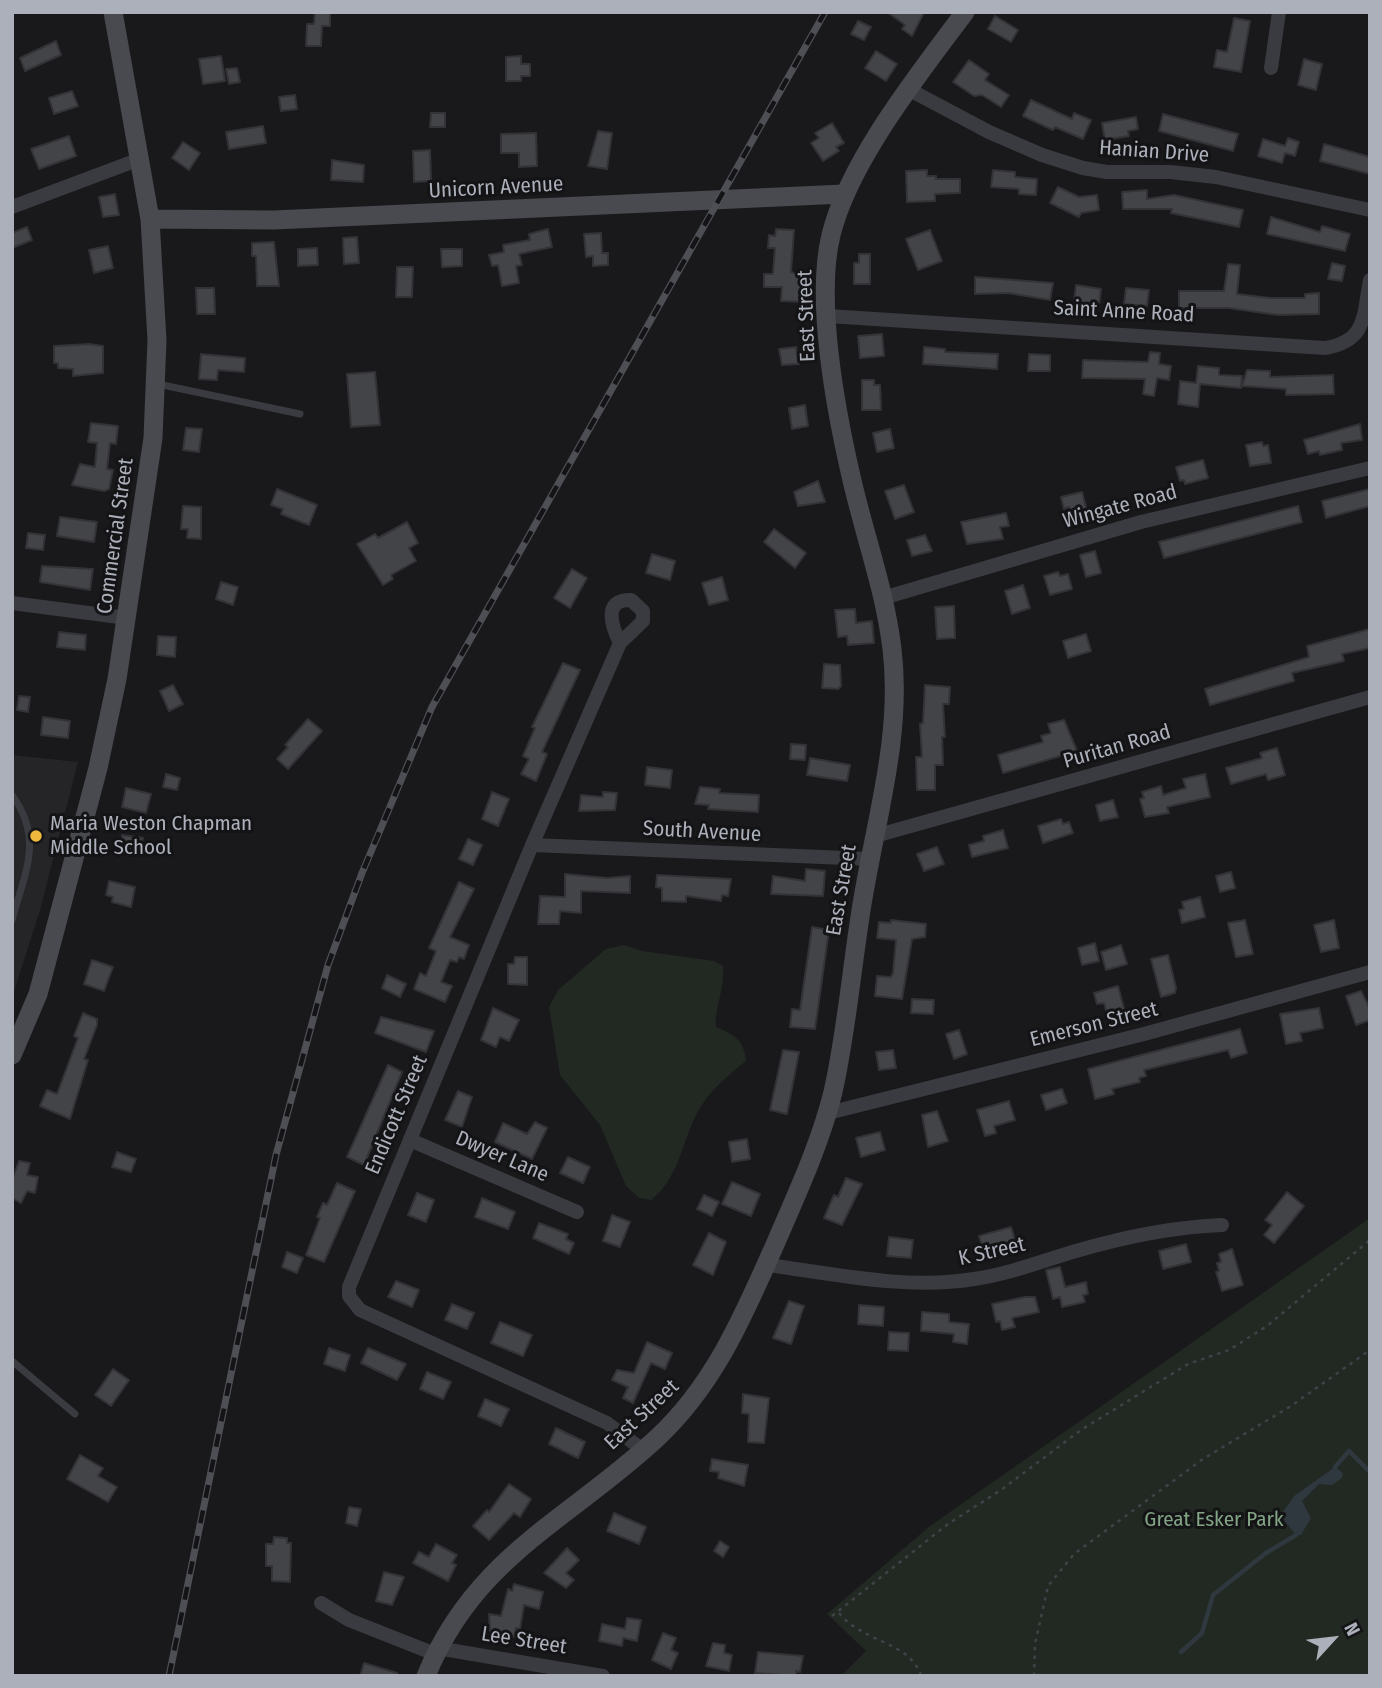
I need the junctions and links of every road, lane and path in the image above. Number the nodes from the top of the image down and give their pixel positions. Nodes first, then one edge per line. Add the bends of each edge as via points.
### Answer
1 (113, 12) edge
2 (965, 12) edge
3 (1279, 12) edge
4 (1271, 68) dead end
5 (908, 89) junction
6 (140, 159) junction
7 (844, 194) junction
8 (12, 207) edge
9 (1370, 210) edge
10 (150, 219) junction
11 (1370, 280) edge
12 (828, 316) junction
13 (157, 384) junction
14 (300, 414) dead end
15 (1370, 468) edge
16 (883, 598) junction
17 (12, 603) edge
18 (127, 618) junction
19 (620, 643) dead end
20 (1370, 697) edge
21 (12, 795) edge
22 (875, 835) junction
23 (531, 845) junction
24 (870, 859) junction
25 (12, 920) edge
26 (1370, 972) edge
27 (12, 1055) edge
28 (828, 1113) junction
29 (410, 1140) junction
30 (577, 1212) dead end
31 (1222, 1225) dead end
32 (1370, 1240) edge
33 (768, 1265) junction
34 (1370, 1350) edge
35 (12, 1361) edge
36 (75, 1414) dead end
37 (643, 1450) junction
38 (321, 1603) dead end
39 (839, 1613) junction
40 (832, 1616) dead end
41 (436, 1651) junction
42 (426, 1676) edge
43 (603, 1676) edge
44 (921, 1676) edge
45 (1034, 1676) edge

1 - 6 street, Commercial Street
2 - 5 street, East Street
3 - 4 street
5 - 7 street, East Street
5 - 9 street, Hanian Drive via 989,132 1083,168 1191,174
6 - 8 street
6 - 10 street, Commercial Street
7 - 10 street, Unicorn Avenue via 274,220
7 - 12 street, East Street via 829,243
10 - 13 street, Commercial Street
11 - 12 street, Saint Anne Road via 1358,333 1340,346 1325,348
12 - 16 street, East Street via 850,473
13 - 14 lane
13 - 18 street, Commercial Street
15 - 16 street, Wingate Road via 1141,522
16 - 22 street, East Street via 894,691 887,774
17 - 18 street
18 - 27 street, Commercial Street via 104,739 58,923 38,994
19 - 23 street, Endicott Street
20 - 22 street, Puritan Road
21 - 25 lane via 28,820 32,838
22 - 24 street, East Street
23 - 24 street, South Avenue
23 - 29 street, Endicott Street
24 - 28 street, East Street
26 - 28 street, Emerson Street
28 - 33 street, East Street
29 - 30 street, Dwyer Lane
29 - 37 street, Endicott Street via 352,1275 349,1296 354,1305 394,1328 607,1423
31 - 33 street, K Street via 1138,1236 999,1275 953,1282 869,1278
32 - 39 path via 1267,1326 1229,1350 1159,1380 1081,1430 948,1524
33 - 37 street, East Street via 706,1384
34 - 45 path via 1291,1406 1203,1459 1074,1554 1048,1586 1037,1632
35 - 36 lane
37 - 41 street, East Street via 510,1555 466,1603
38 - 41 street, Lee Street via 349,1620
39 - 40 path
39 - 44 path via 856,1631 912,1657
41 - 42 street, East Street
41 - 43 street, Lee Street

